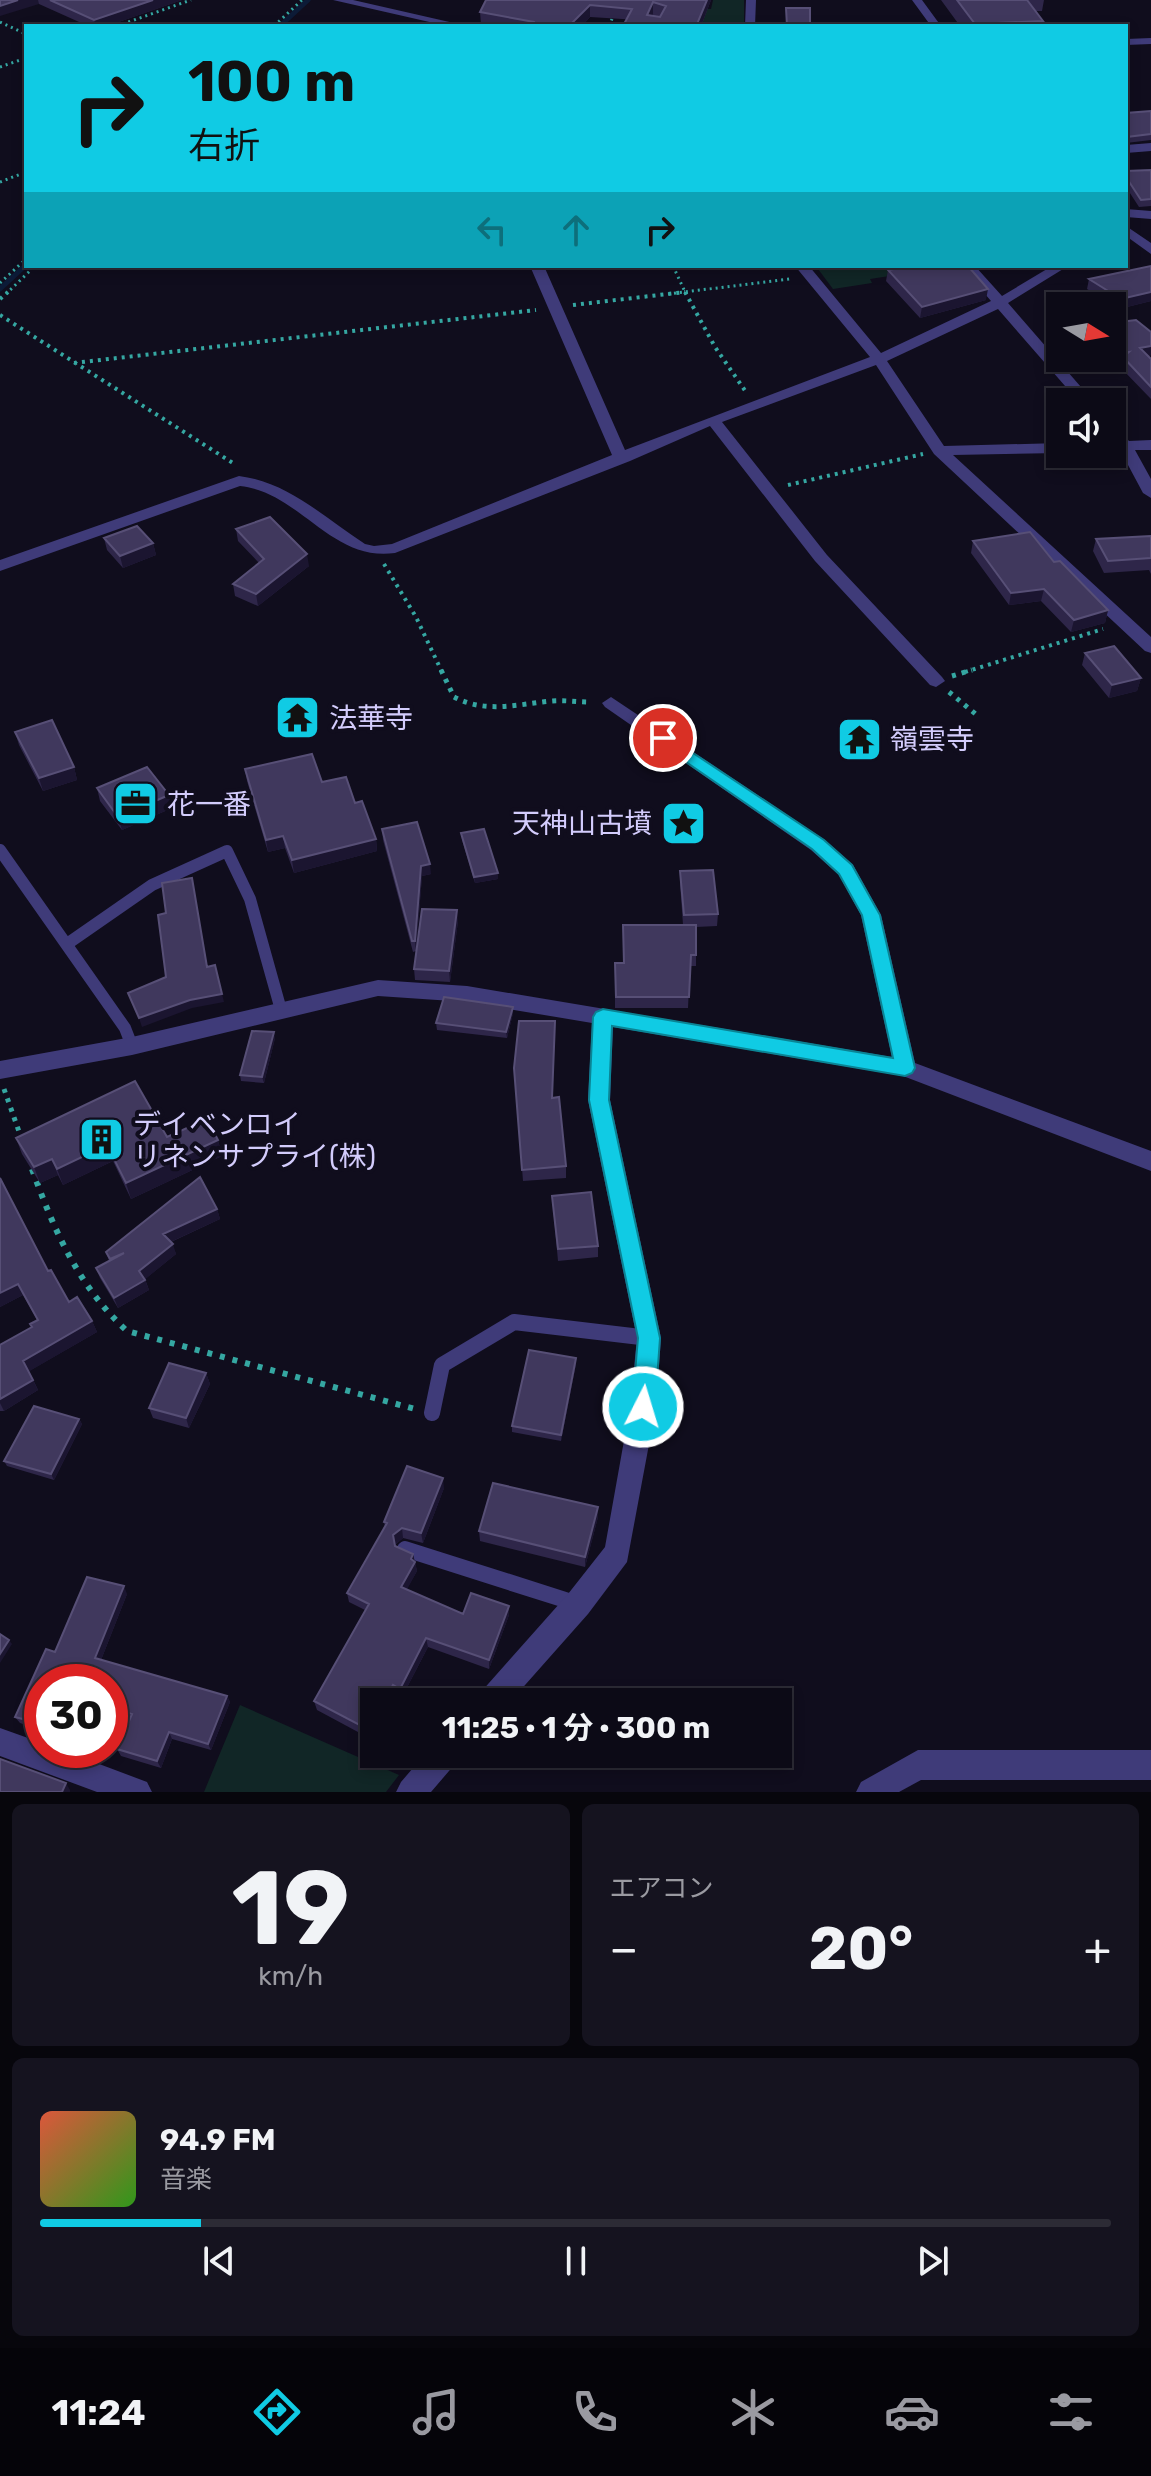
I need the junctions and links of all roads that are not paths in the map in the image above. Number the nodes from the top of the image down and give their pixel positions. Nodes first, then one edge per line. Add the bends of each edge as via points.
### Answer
1 (338, 0) edge
2 (751, 0) edge
3 (917, 0) edge
4 (452, 24) edge
5 (750, 24) edge
6 (935, 24) edge
7 (1151, 41) edge
8 (1128, 42) edge
9 (1151, 147) edge
10 (1128, 149) edge
11 (1128, 213) edge
12 (1151, 215) edge
13 (1128, 232) edge
14 (1151, 250) edge
15 (538, 268) edge
16 (970, 268) edge
17 (1058, 268) edge
18 (806, 271) edge
19 (1001, 302) junction
20 (879, 359) junction
21 (1075, 388) edge
22 (713, 420) junction
23 (1151, 445) edge
24 (1126, 446) edge
25 (1046, 448) edge
26 (939, 451) junction
27 (1126, 457) edge
28 (625, 458) junction
29 (1151, 493) edge
30 (0, 566) edge
31 (1151, 647) edge
32 (936, 681) road end
33 (611, 703) road end
34 (0, 850) edge
35 (67, 944) junction
36 (281, 1010) junction
37 (603, 1017) junction
38 (132, 1046) junction
39 (905, 1068) junction
40 (0, 1070) edge
41 (1151, 1161) edge
42 (649, 1338) junction
43 (432, 1413) road end
44 (405, 1549) edge
45 (578, 1604) junction
46 (503, 1688) edge
47 (0, 1742) edge
48 (1151, 1765) edge
49 (432, 1768) edge
50 (137, 1792) edge
51 (411, 1792) edge
52 (871, 1792) edge

1 - 4 street
2 - 5 street
3 - 6 street
7 - 8 street
9 - 10 street
11 - 12 street
13 - 14 street
15 - 28 street via 617,451
16 - 19 street
17 - 19 street
18 - 20 street
19 - 20 street
19 - 21 street
20 - 22 street
20 - 26 street
22 - 28 street
22 - 32 street via 821,558
23 - 24 street
25 - 26 street
26 - 31 street
27 - 29 street
28 - 30 street via 395,548 359,547 269,488 239,481
33 - 39 street via 818,845 846,870 871,915
34 - 35 lane
35 - 36 lane via 152,885 227,851 250,899
35 - 38 lane
36 - 37 street via 378,988 467,994
36 - 38 street
37 - 39 street
37 - 42 street via 599,1100
38 - 40 street
39 - 41 street
42 - 43 lane via 514,1322 442,1365
42 - 45 street via 643,1407 617,1553
44 - 45 lane
45 - 46 street
47 - 50 street
48 - 52 street via 918,1765
49 - 51 street

